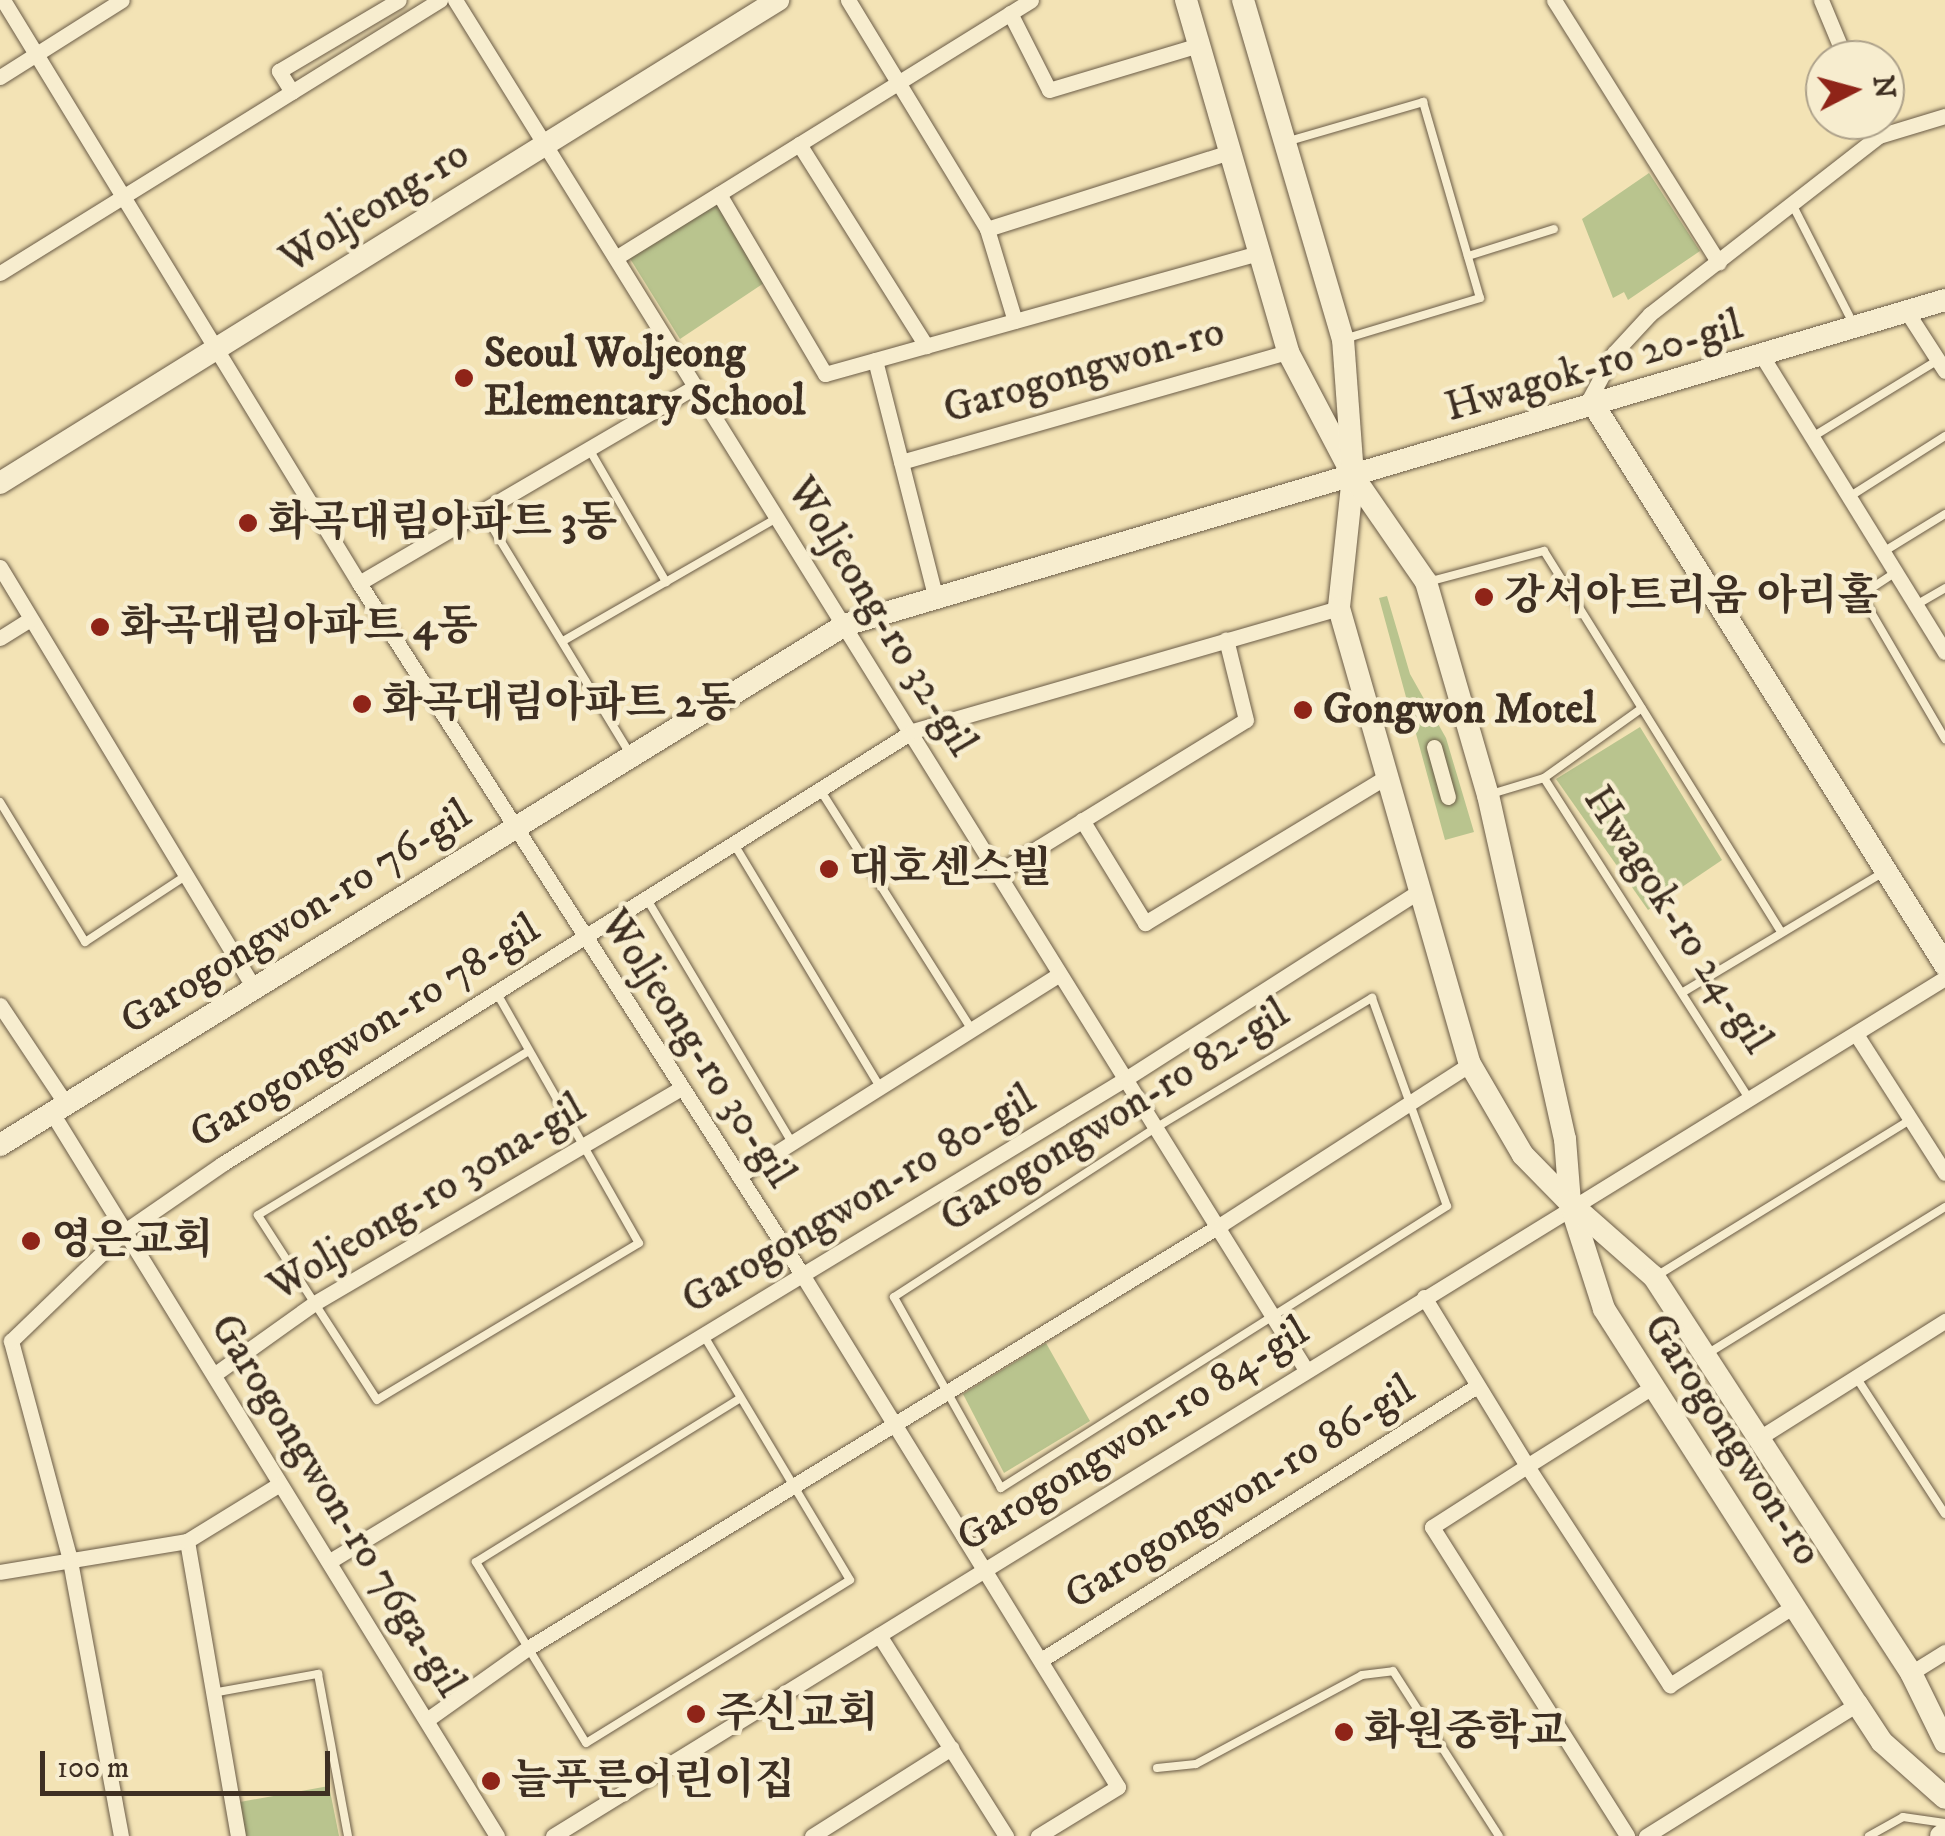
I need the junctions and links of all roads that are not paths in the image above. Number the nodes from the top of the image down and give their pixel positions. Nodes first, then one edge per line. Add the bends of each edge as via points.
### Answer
1 (4, 0) edge
2 (122, 0) edge
3 (399, 0) edge
4 (440, 0) edge
5 (455, 0) edge
6 (778, 0) edge
7 (848, 0) edge
8 (1031, 0) edge
9 (1186, 0) edge
10 (1246, 0) edge
11 (1554, 0) edge
12 (1820, 0) edge
13 (1010, 13) junction
14 (1837, 40) edge
15 (1199, 45) junction
16 (36, 54) junction
17 (0, 76) edge
18 (898, 83) junction
19 (292, 92) junction
20 (1945, 116) edge
21 (1905, 128) edge
22 (1873, 140) edge
23 (1284, 142) junction
24 (799, 144) junction
25 (545, 145) junction
26 (1230, 152) junction
27 (718, 194) junction
28 (124, 196) junction
29 (1792, 204) junction
30 (987, 228) junction
31 (1554, 230) dead end
32 (1259, 253) junction
33 (1468, 256) junction
34 (617, 257) junction
35 (1719, 263) junction
36 (0, 274) edge
37 (1945, 300) edge
38 (1908, 312) junction
39 (1015, 321) junction
40 (1855, 328) junction
41 (1342, 340) junction
42 (926, 346) junction
43 (219, 348) junction
44 (1288, 352) junction
45 (1762, 356) junction
46 (874, 360) junction
47 (1941, 366) edge
48 (696, 386) junction
49 (1590, 408) junction
50 (1945, 436) edge
51 (1812, 437) junction
52 (590, 449) junction
53 (901, 462) junction
54 (4, 474) edge
55 (1353, 476) junction
56 (1849, 497) junction
57 (482, 511) junction
58 (1945, 514) edge
59 (777, 518) junction
60 (1883, 552) junction
61 (0, 567) edge
62 (1896, 572) junction
63 (666, 582) junction
64 (1426, 582) junction
65 (359, 583) junction
66 (1945, 588) edge
67 (935, 596) junction
68 (1916, 605) junction
69 (1338, 608) junction
70 (31, 619) junction
71 (845, 625) junction
72 (0, 638) edge
73 (1226, 639) junction
74 (562, 641) junction
75 (1945, 652) edge
76 (1642, 708) junction
77 (913, 731) junction
78 (1945, 738) edge
79 (1434, 746) dead end
80 (631, 756) junction
81 (1386, 777) junction
82 (1544, 778) junction
83 (819, 788) junction
84 (1488, 795) junction
85 (1449, 798) dead end
86 (0, 802) edge
87 (1082, 820) junction
88 (514, 827) junction
89 (734, 844) junction
90 (1886, 871) junction
91 (997, 872) junction
92 (184, 877) junction
93 (1419, 891) junction
94 (646, 896) junction
95 (1780, 930) junction
96 (581, 936) junction
97 (1945, 965) edge
98 (1056, 976) junction
99 (1945, 978) edge
100 (494, 988) junction
101 (255, 990) junction
102 (1685, 990) junction
103 (0, 1004) edge
104 (972, 1030) junction
105 (1856, 1034) junction
106 (526, 1053) junction
107 (1470, 1064) junction
108 (1127, 1078) junction
109 (878, 1084) junction
110 (680, 1089) junction
111 (1750, 1100) junction
112 (1406, 1103) junction
113 (59, 1108) junction
114 (1911, 1120) junction
115 (1157, 1127) junction
116 (791, 1142) junction
117 (0, 1145) edge
118 (581, 1145) junction
119 (1945, 1173) edge
120 (740, 1176) junction
121 (1570, 1204) junction
122 (1945, 1206) edge
123 (1222, 1224) junction
124 (125, 1231) junction
125 (804, 1276) junction
126 (1654, 1277) junction
127 (1424, 1297) junction
128 (314, 1304) junction
129 (1278, 1315) junction
130 (1942, 1329) edge
131 (704, 1336) junction
132 (1705, 1356) junction
133 (1305, 1368) junction
134 (214, 1374) junction
135 (1856, 1377) junction
136 (1476, 1386) junction
137 (1654, 1386) junction
138 (949, 1390) junction
139 (738, 1398) junction
140 (892, 1423) junction
141 (1758, 1438) junction
142 (1527, 1466) junction
143 (792, 1484) junction
144 (278, 1485) junction
145 (1945, 1514) edge
146 (187, 1541) junction
147 (69, 1556) junction
148 (330, 1560) junction
149 (983, 1570) junction
150 (0, 1572) edge
151 (1794, 1606) junction
152 (880, 1635) junction
153 (528, 1648) junction
154 (1945, 1652) edge
155 (1041, 1660) junction
156 (1911, 1673) junction
157 (212, 1693) junction
158 (1857, 1704) junction
159 (428, 1719) junction
160 (1945, 1742) edge
161 (951, 1748) junction
162 (1157, 1768) dead end
163 (1945, 1798) edge
164 (1945, 1823) edge
165 (121, 1836) edge
166 (238, 1836) edge
167 (348, 1836) edge
168 (498, 1836) edge
169 (552, 1836) edge
170 (812, 1836) edge
171 (1006, 1836) edge
172 (1038, 1836) edge
173 (1499, 1836) edge
174 (1627, 1836) edge
175 (1646, 1836) edge
176 (1869, 1836) edge

1 - 16 street, Woljeong-ro 30-gil
2 - 16 street
3 - 19 street via 279,71
4 - 19 street
5 - 25 street, Woljeong-ro 32-gil
6 - 25 main road, Woljeong-ro
7 - 18 street
8 - 13 street
9 - 15 main road, Garogongwon-ro
10 - 23 main road, Garogongwon-ro
11 - 35 street
12 - 14 street
13 - 15 street via 1050,90
13 - 18 street
15 - 26 main road, Garogongwon-ro
16 - 17 street
16 - 28 street, Woljeong-ro 30-gil
18 - 24 street
18 - 30 street
19 - 28 street
20 - 21 street
22 - 29 street
23 - 33 lane via 1422,102
23 - 41 main road, Garogongwon-ro
24 - 27 street
24 - 42 street
25 - 34 street, Woljeong-ro 32-gil
25 - 43 main road, Woljeong-ro
26 - 30 street
26 - 32 main road, Garogongwon-ro
27 - 34 street
27 - 46 street via 825,374
28 - 36 street
28 - 43 street, Woljeong-ro 30-gil
29 - 35 street
29 - 40 lane
30 - 39 street
31 - 33 lane
32 - 39 street
32 - 44 main road, Garogongwon-ro
33 - 41 lane via 1480,298
34 - 48 street, Woljeong-ro 32-gil
35 - 49 street via 1650,314 1614,353
37 - 38 main road, Hwagok-ro 20-gil
38 - 40 main road, Hwagok-ro 20-gil
38 - 47 street
39 - 42 street
40 - 45 main road, Hwagok-ro 20-gil
41 - 44 main road via 1339,386 1328,394 1310,385
41 - 55 main road, Garogongwon-ro
42 - 46 street
43 - 54 main road, Woljeong-ro
43 - 65 street, Woljeong-ro 30-gil
44 - 53 street, Garogongwon-ro
44 - 55 main road, Garogongwon-ro
45 - 49 main road, Hwagok-ro 20-gil
45 - 51 street
46 - 53 street
47 - 51 lane
48 - 52 street
48 - 59 street, Woljeong-ro 32-gil
49 - 55 main road, Hwagok-ro 20-gil
49 - 90 main road
50 - 56 lane
51 - 56 street
52 - 57 street
52 - 63 lane
53 - 67 street
55 - 64 main road, Garogongwon-ro
55 - 67 main road, Garogongwon-ro 76-gil
55 - 69 main road, Garogongwon-ro
56 - 60 street
57 - 65 street
57 - 74 lane
58 - 60 lane
59 - 63 lane
59 - 71 street, Woljeong-ro 32-gil
60 - 62 street
61 - 70 street
62 - 68 street
62 - 78 lane via 1861,595
63 - 74 lane
64 - 76 lane via 1544,551
64 - 84 main road, Garogongwon-ro
65 - 88 street, Woljeong-ro 30-gil
66 - 68 lane
67 - 71 main road, Garogongwon-ro 76-gil
68 - 75 street
69 - 73 street, Garogongwon-ro 78-gil
69 - 81 main road, Garogongwon-ro
70 - 72 street
70 - 92 street
71 - 77 street, Woljeong-ro 32-gil
71 - 80 main road, Garogongwon-ro 76-gil
73 - 77 street, Garogongwon-ro 78-gil
73 - 87 street via 1246,720
74 - 80 lane
76 - 82 lane
76 - 95 lane
77 - 83 street, Garogongwon-ro 78-gil
77 - 91 street, Woljeong-ro 32-gil
79 - 85 street
80 - 88 main road, Garogongwon-ro 76-gil
81 - 87 street via 1145,923
81 - 93 main road, Garogongwon-ro
82 - 84 lane
82 - 102 lane, Hwagok-ro 24-gil
83 - 89 street, Garogongwon-ro 78-gil
83 - 104 lane
84 - 121 main road, Garogongwon-ro via 1565,1140
86 - 92 lane via 86,942
87 - 91 street
88 - 96 street, Woljeong-ro 30-gil
88 - 101 main road, Garogongwon-ro 76-gil
89 - 94 street, Garogongwon-ro 78-gil
89 - 109 lane
90 - 95 lane
90 - 97 main road
91 - 98 street, Woljeong-ro 32-gil
92 - 101 street
93 - 107 main road, Garogongwon-ro
93 - 108 street, Garogongwon-ro 80-gil
94 - 96 street, Garogongwon-ro 78-gil
94 - 116 lane
95 - 102 lane
96 - 100 street, Garogongwon-ro 78-gil
96 - 110 street, Woljeong-ro 30-gil
98 - 104 street
98 - 108 street, Woljeong-ro 32-gil
99 - 105 street, Hwagok-ro 24-gil
100 - 106 lane
100 - 124 street, Garogongwon-ro 78-gil
101 - 113 main road, Garogongwon-ro 76-gil
102 - 111 lane, Hwagok-ro 24-gil
103 - 113 street, Garogongwon-ro 76ga-gil
104 - 109 street
105 - 111 street, Hwagok-ro 24-gil
105 - 114 street
106 - 118 lane
106 - 128 lane via 258,1215
107 - 112 street
107 - 121 main road, Garogongwon-ro via 1523,1155
108 - 115 street, Woljeong-ro 32-gil
108 - 125 street, Garogongwon-ro 80-gil
109 - 116 street
110 - 118 street, Woljeong-ro 30na-gil
110 - 120 street, Woljeong-ro 30-gil
111 - 121 street, Hwagok-ro 24-gil
112 - 115 lane, Garogongwon-ro 82-gil via 1372,998
112 - 123 street
112 - 129 lane, Garogongwon-ro 82-gil via 1447,1206
113 - 117 main road, Garogongwon-ro 76-gil
113 - 124 street, Garogongwon-ro 76ga-gil
114 - 119 street
114 - 126 lane, Garogongwon-ro
115 - 123 street, Woljeong-ro 32-gil
115 - 138 lane, Garogongwon-ro 82-gil via 894,1297
116 - 120 street
118 - 128 street, Woljeong-ro 30na-gil
118 - 128 lane via 638,1243 377,1400
120 - 125 street, Woljeong-ro 30-gil
121 - 126 main road, Garogongwon-ro
121 - 127 street, Garogongwon-ro 84-gil
121 - 137 main road, Garogongwon-ro via 1604,1309
122 - 132 lane, Garogongwon-ro
123 - 129 street, Woljeong-ro 32-gil
123 - 138 street
124 - 134 street, Garogongwon-ro 76ga-gil
124 - 147 street, Garogongwon-ro 78-gil via 11,1340
125 - 131 street, Garogongwon-ro 80-gil
125 - 140 street, Woljeong-ro 30-gil
126 - 132 main road, Garogongwon-ro
127 - 133 street, Garogongwon-ro 84-gil
127 - 136 street
128 - 134 street, Woljeong-ro 30na-gil
129 - 133 street, Woljeong-ro 32-gil
129 - 138 lane, Garogongwon-ro 82-gil via 1001,1488
130 - 135 street
131 - 139 lane
131 - 148 street, Garogongwon-ro 80-gil
132 - 141 main road, Garogongwon-ro
133 - 149 street, Garogongwon-ro 84-gil
134 - 144 street, Garogongwon-ro 76ga-gil
135 - 141 street
135 - 145 lane
136 - 142 street
136 - 155 street, Garogongwon-ro 86-gil
137 - 142 street
137 - 151 main road, Garogongwon-ro
138 - 140 street
139 - 143 lane
139 - 153 lane via 476,1562
140 - 143 street
140 - 149 street, Woljeong-ro 30-gil
141 - 156 main road, Garogongwon-ro
142 - 151 street via 1670,1686
142 - 174 street via 1432,1527
143 - 153 street
143 - 153 lane via 850,1580 586,1742
144 - 146 street
144 - 148 street, Garogongwon-ro 76ga-gil
146 - 147 street
146 - 157 street
147 - 150 street
147 - 165 street
148 - 159 street, Garogongwon-ro 76ga-gil
149 - 152 street, Garogongwon-ro 84-gil
149 - 155 street, Woljeong-ro 30-gil
151 - 158 main road, Garogongwon-ro
152 - 161 street
152 - 169 street, Garogongwon-ro 84-gil
153 - 159 street
154 - 156 street
155 - 172 street, Woljeong-ro 30-gil via 1118,1787
156 - 160 main road, Garogongwon-ro
157 - 166 street
157 - 167 lane via 318,1674
158 - 163 main road, Garogongwon-ro via 1882,1742
158 - 175 street
159 - 168 street, Garogongwon-ro 76ga-gil
161 - 170 street
161 - 171 street
162 - 173 lane via 1196,1764 1362,1675 1392,1671
164 - 176 lane via 1903,1817

